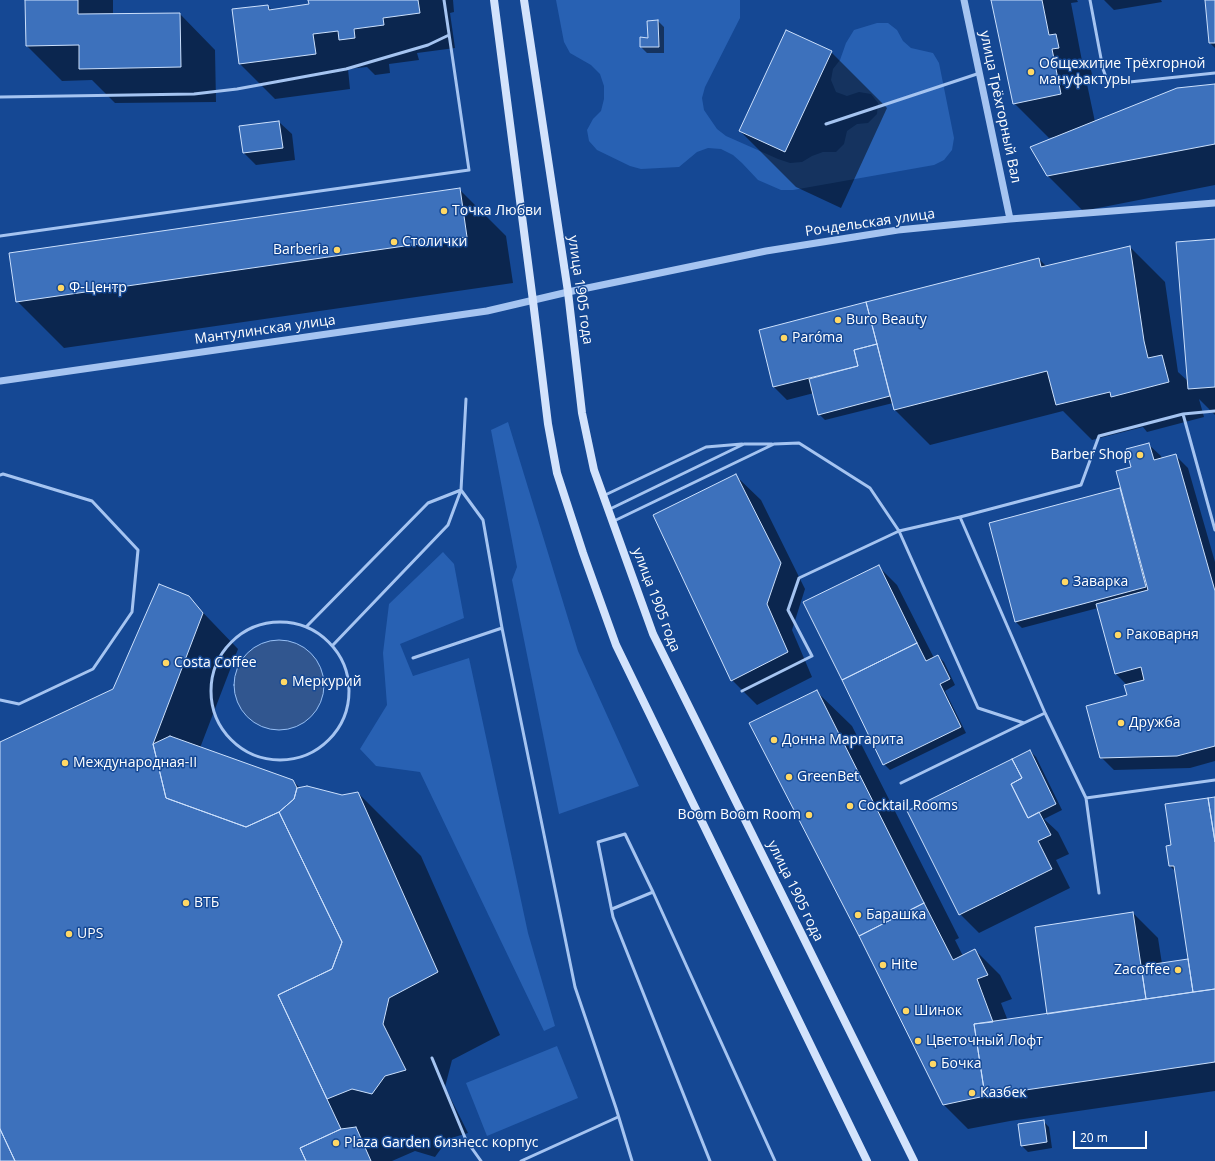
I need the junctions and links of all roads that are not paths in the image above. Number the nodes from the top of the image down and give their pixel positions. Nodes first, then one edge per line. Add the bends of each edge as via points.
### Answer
1 (444, 0) edge
2 (494, 0) edge
3 (524, 0) edge
4 (964, 0) edge
5 (1090, 0) edge
6 (449, 35) junction
7 (980, 73) junction
8 (1215, 73) edge
9 (0, 97) edge
10 (826, 124) dead end
11 (1215, 203) edge
12 (1010, 219) junction
13 (0, 236) edge
14 (568, 292) junction
15 (533, 301) junction
16 (0, 380) edge
17 (466, 399) dead end
18 (1215, 411) edge
19 (1183, 414) junction
20 (744, 444) junction
21 (774, 444) junction
22 (0, 475) edge
23 (461, 490) junction
24 (603, 496) junction
25 (608, 510) junction
26 (960, 517) junction
27 (613, 522) junction
28 (1215, 530) edge
29 (899, 531) junction
30 (307, 626) junction
31 (502, 628) junction
32 (333, 645) junction
33 (413, 658) dead end
34 (742, 691) dead end
35 (0, 700) edge
36 (1045, 713) junction
37 (1024, 723) junction
38 (1215, 780) edge
39 (901, 783) dead end
40 (1086, 798) junction
41 (653, 892) junction
42 (1099, 893) dead end
43 (612, 909) junction
44 (432, 1058) dead end
45 (618, 1117) junction
46 (480, 1161) edge
47 (521, 1161) edge
48 (632, 1161) edge
49 (710, 1161) edge
50 (775, 1161) edge
51 (867, 1161) edge
52 (914, 1161) edge

1 - 6 lane
2 - 15 main road
3 - 14 main road, улица 1905 года
4 - 7 street, улица Трёхгорный Вал
5 - 8 lane via 1107,80 1120,83
6 - 9 lane via 428,45 346,69 238,89 194,94
6 - 13 lane via 469,170
7 - 10 lane
7 - 12 street, улица Трёхгорный Вал
11 - 12 street, Рочдельская улица
12 - 14 street, Рочдельская улица via 898,230 766,251
14 - 15 street, Рочдельская улица
14 - 24 main road, улица 1905 года via 582,413 594,470
15 - 16 street, Мантулинская улица via 487,311
15 - 51 main road via 548,424 557,473 616,645
17 - 23 lane
18 - 19 lane
19 - 26 lane via 1099,436 1081,485
19 - 28 lane
20 - 21 lane
20 - 24 lane via 706,446
20 - 25 lane
21 - 27 lane
21 - 29 lane via 799,443 870,488
22 - 35 lane via 92,501 138,550 132,612 93,669 19,704
23 - 30 lane via 428,503
23 - 31 lane via 483,520
23 - 32 lane via 448,525
24 - 25 main road, улица 1905 года
25 - 27 main road, улица 1905 года
26 - 29 lane
26 - 36 lane
27 - 52 main road, улица 1905 года via 653,634
29 - 34 lane via 799,578 788,610 812,656
29 - 37 lane via 978,708
30 - 32 lane
30 - 32 lane via 279,621 252,627 229,643 216,664 210,688 214,713 226,735 246,751 269,759 294,759 317,749 335,733 346,712 350,689 345,666
31 - 33 lane
31 - 45 lane via 575,987
36 - 37 lane
36 - 40 lane
37 - 39 lane
38 - 40 lane
40 - 42 lane
41 - 43 lane
41 - 43 lane via 625,834 598,842
41 - 50 lane
43 - 49 lane via 616,925
44 - 46 lane via 466,1140
45 - 47 lane
45 - 48 lane

